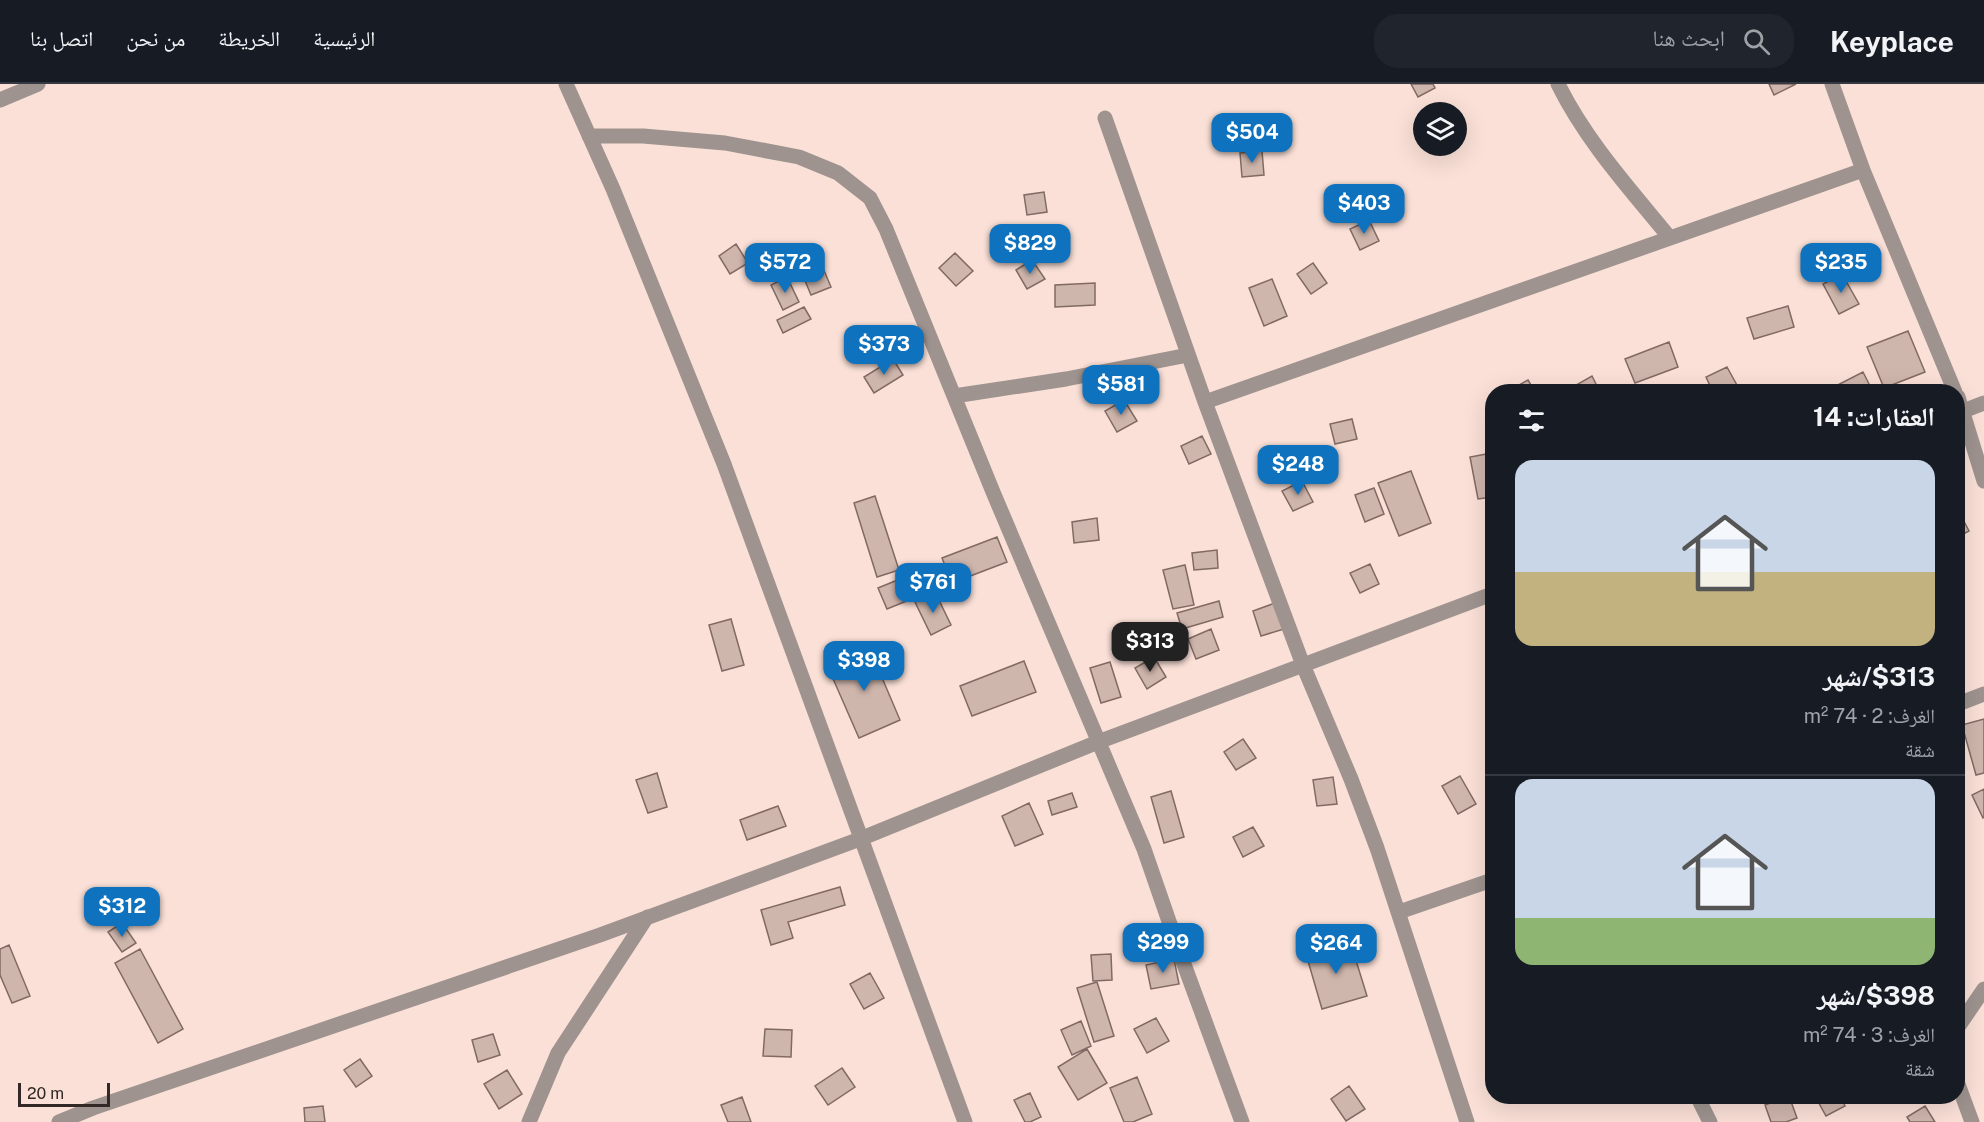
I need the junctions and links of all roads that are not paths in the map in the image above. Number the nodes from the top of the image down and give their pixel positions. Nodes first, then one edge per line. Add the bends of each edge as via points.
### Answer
1 (38, 84) edge
2 (566, 84) edge
3 (1558, 84) edge
4 (1832, 84) edge
5 (0, 100) edge
6 (1105, 118) dead end
7 (589, 136) junction
8 (1863, 170) junction
9 (1670, 238) junction
10 (1188, 355) junction
11 (1952, 384) edge
12 (954, 396) junction
13 (1204, 402) junction
14 (1984, 403) edge
15 (1965, 406) edge
16 (1965, 425) edge
17 (1984, 481) edge
18 (1485, 597) edge
19 (1303, 665) junction
20 (1984, 694) edge
21 (1965, 701) edge
22 (1098, 742) junction
23 (860, 839) junction
24 (1485, 882) edge
25 (1399, 912) junction
26 (647, 917) junction
27 (1984, 989) edge
28 (1965, 1017) edge
29 (1965, 1103) edge
30 (1702, 1104) edge
31 (58, 1122) edge
32 (529, 1122) edge
33 (965, 1122) edge
34 (1242, 1122) edge
35 (1467, 1122) edge
36 (1710, 1122) edge
37 (1972, 1122) edge

1 - 5 street
2 - 7 street
3 - 9 street via 1597,148
4 - 8 street
6 - 10 street
7 - 12 street via 725,143 799,157 838,173 870,198
7 - 23 street via 724,464
8 - 9 street
8 - 11 street
9 - 13 street
10 - 12 street
10 - 13 street
12 - 22 street
13 - 19 street
14 - 15 street
16 - 17 street
18 - 19 street
19 - 22 street
19 - 25 street via 1351,778
20 - 21 street
22 - 23 street
22 - 34 street via 1144,849
23 - 26 street
23 - 33 street
24 - 25 street
25 - 35 street
26 - 31 street
26 - 32 street via 558,1053
27 - 28 street
29 - 37 street
30 - 36 street

